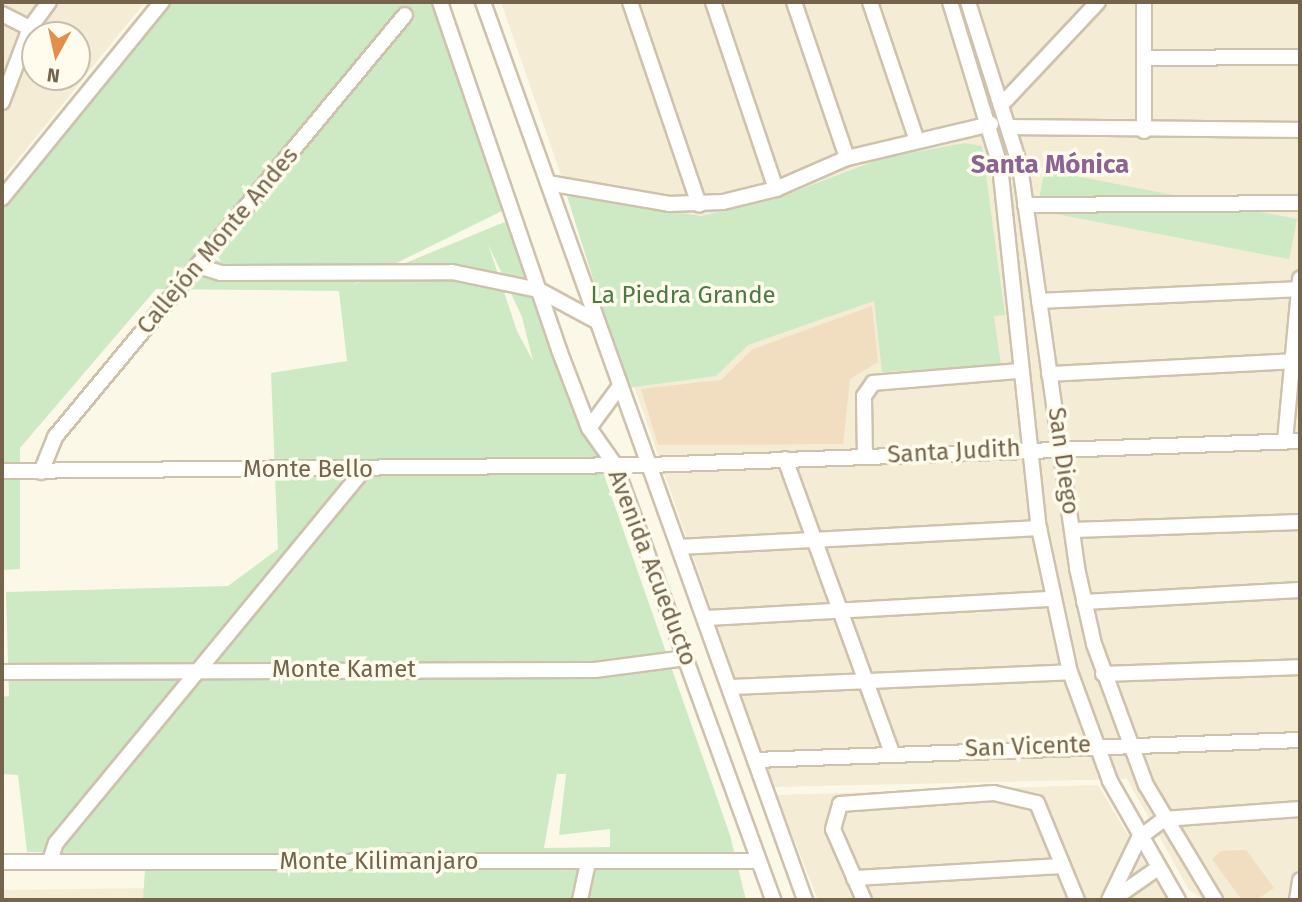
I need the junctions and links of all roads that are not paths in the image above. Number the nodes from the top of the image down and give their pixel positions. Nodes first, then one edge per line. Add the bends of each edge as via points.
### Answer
1 (49, 2) edge
2 (162, 2) edge
3 (440, 2) edge
4 (483, 2) edge
5 (630, 2) edge
6 (713, 2) edge
7 (794, 2) edge
8 (870, 2) edge
9 (950, 2) edge
10 (968, 2) edge
11 (1098, 2) edge
12 (1144, 2) edge
13 (2, 14) edge
14 (405, 15) dead end
15 (36, 21) edge
16 (21, 24) edge
17 (21, 52) edge
18 (1300, 57) edge
19 (1145, 58) junction
20 (1005, 101) junction
21 (2, 102) edge
22 (991, 124) junction
23 (1012, 127) junction
24 (1300, 130) edge
25 (1144, 131) junction
26 (916, 138) junction
27 (847, 158) junction
28 (548, 183) junction
29 (776, 189) junction
30 (2, 198) edge
31 (1300, 203) edge
32 (699, 205) junction
33 (1025, 205) junction
34 (198, 266) junction
35 (1300, 286) edge
36 (538, 289) junction
37 (1039, 301) junction
38 (598, 322) junction
39 (1296, 361) edge
40 (1020, 371) junction
41 (1049, 374) junction
42 (620, 386) junction
43 (589, 428) junction
44 (1300, 440) edge
45 (1285, 441) junction
46 (1028, 448) junction
47 (1062, 448) junction
48 (865, 456) junction
49 (785, 459) junction
50 (649, 464) junction
51 (615, 465) junction
52 (364, 469) junction
53 (2, 471) edge
54 (41, 472) junction
55 (1300, 522) edge
56 (1039, 528) junction
57 (1073, 530) junction
58 (815, 540) junction
59 (679, 547) junction
60 (1300, 590) edge
61 (1052, 600) junction
62 (1084, 602) junction
63 (842, 612) junction
64 (707, 618) junction
65 (686, 658) junction
66 (1300, 667) edge
67 (203, 670) junction
68 (2, 672) edge
69 (1070, 672) junction
70 (1103, 674) junction
71 (868, 682) junction
72 (732, 687) junction
73 (1300, 740) edge
74 (1126, 743) junction
75 (1095, 745) junction
76 (891, 751) junction
77 (755, 760) junction
78 (1300, 809) edge
79 (1164, 819) junction
80 (1139, 838) junction
81 (50, 861) junction
82 (757, 861) junction
83 (2, 862) edge
84 (588, 862) junction
85 (1063, 866) junction
86 (1158, 869) junction
87 (854, 878) junction
88 (1300, 880) edge
89 (580, 900) edge
90 (772, 900) edge
91 (805, 900) edge
92 (864, 900) edge
93 (1077, 900) edge
94 (1111, 900) edge
95 (1178, 900) edge
96 (1215, 900) edge
97 (1297, 900) edge

1 - 15 street
2 - 30 street
3 - 36 street, Avenida Acueducto
4 - 28 street, Avenida Acueducto
5 - 32 street
6 - 29 street
7 - 27 street
8 - 26 street
9 - 22 street, San Diego
10 - 20 street, San Diego
11 - 20 street
12 - 19 street
13 - 16 street
14 - 34 street, Callejón Monte Andes
17 - 21 street
18 - 19 street
19 - 25 street
20 - 23 street, San Diego
22 - 26 street
22 - 40 street, San Diego
23 - 25 street
23 - 33 street, San Diego
24 - 25 street
26 - 27 street
27 - 29 street
28 - 32 street
28 - 38 street, Avenida Acueducto
29 - 32 street
31 - 33 street
33 - 37 street, San Diego
34 - 36 street via 221,273 452,272
34 - 54 street, Callejón Monte Andes via 55,437
35 - 37 street
35 - 39 street
36 - 38 street
36 - 43 street, Avenida Acueducto
37 - 41 street, San Diego
38 - 42 street, Avenida Acueducto
39 - 41 street
39 - 45 street
40 - 46 street, San Diego
40 - 48 street via 873,383 863,407
41 - 47 street, San Diego
42 - 43 street
42 - 50 street, Avenida Acueducto
43 - 51 street, Avenida Acueducto
44 - 45 street, Santa Judith
45 - 47 street, Santa Judith
46 - 47 street, Santa Judith
46 - 48 street, Santa Judith
46 - 56 street, San Diego
47 - 57 street, San Diego
48 - 49 street, Santa Judith
49 - 50 street, Santa Judith
49 - 58 street
50 - 51 street, Monte Bello
50 - 59 street, Avenida Acueducto
51 - 52 street, Monte Bello
51 - 65 street, Avenida Acueducto
52 - 54 street, Monte Bello
52 - 67 street
53 - 54 street, Monte Bello
55 - 57 street
56 - 58 street
56 - 61 street, San Diego
57 - 62 street, San Diego
58 - 59 street
58 - 63 street
59 - 64 street, Avenida Acueducto
60 - 62 street
61 - 63 street
61 - 69 street, San Diego
62 - 70 street, San Diego
63 - 64 street
63 - 71 street
64 - 72 street, Avenida Acueducto
65 - 67 street, Monte Kamet via 595,670
65 - 82 street, Avenida Acueducto
66 - 70 street
67 - 68 street, Monte Kamet
67 - 81 street via 57,843
69 - 71 street
69 - 75 street, San Diego
70 - 74 street, San Diego
71 - 72 street
71 - 76 street
72 - 77 street, Avenida Acueducto
73 - 74 street, San Vicente
74 - 75 street, San Vicente
74 - 79 street, San Diego
75 - 76 street, San Vicente
75 - 80 street, San Diego
76 - 77 street, San Vicente
77 - 91 street, Avenida Acueducto
78 - 79 street
79 - 80 street
79 - 96 street, San Diego
80 - 86 street, San Diego
80 - 94 street
81 - 83 street, Monte Kilimanjaro
81 - 84 street, Monte Kilimanjaro
82 - 84 street, Monte Kilimanjaro
82 - 90 street, Avenida Acueducto
84 - 89 street
85 - 87 street
85 - 87 street via 1037,803 1026,797 848,802 834,811 833,829
85 - 93 street
86 - 94 street
86 - 95 street, San Diego
87 - 92 street
88 - 97 street

